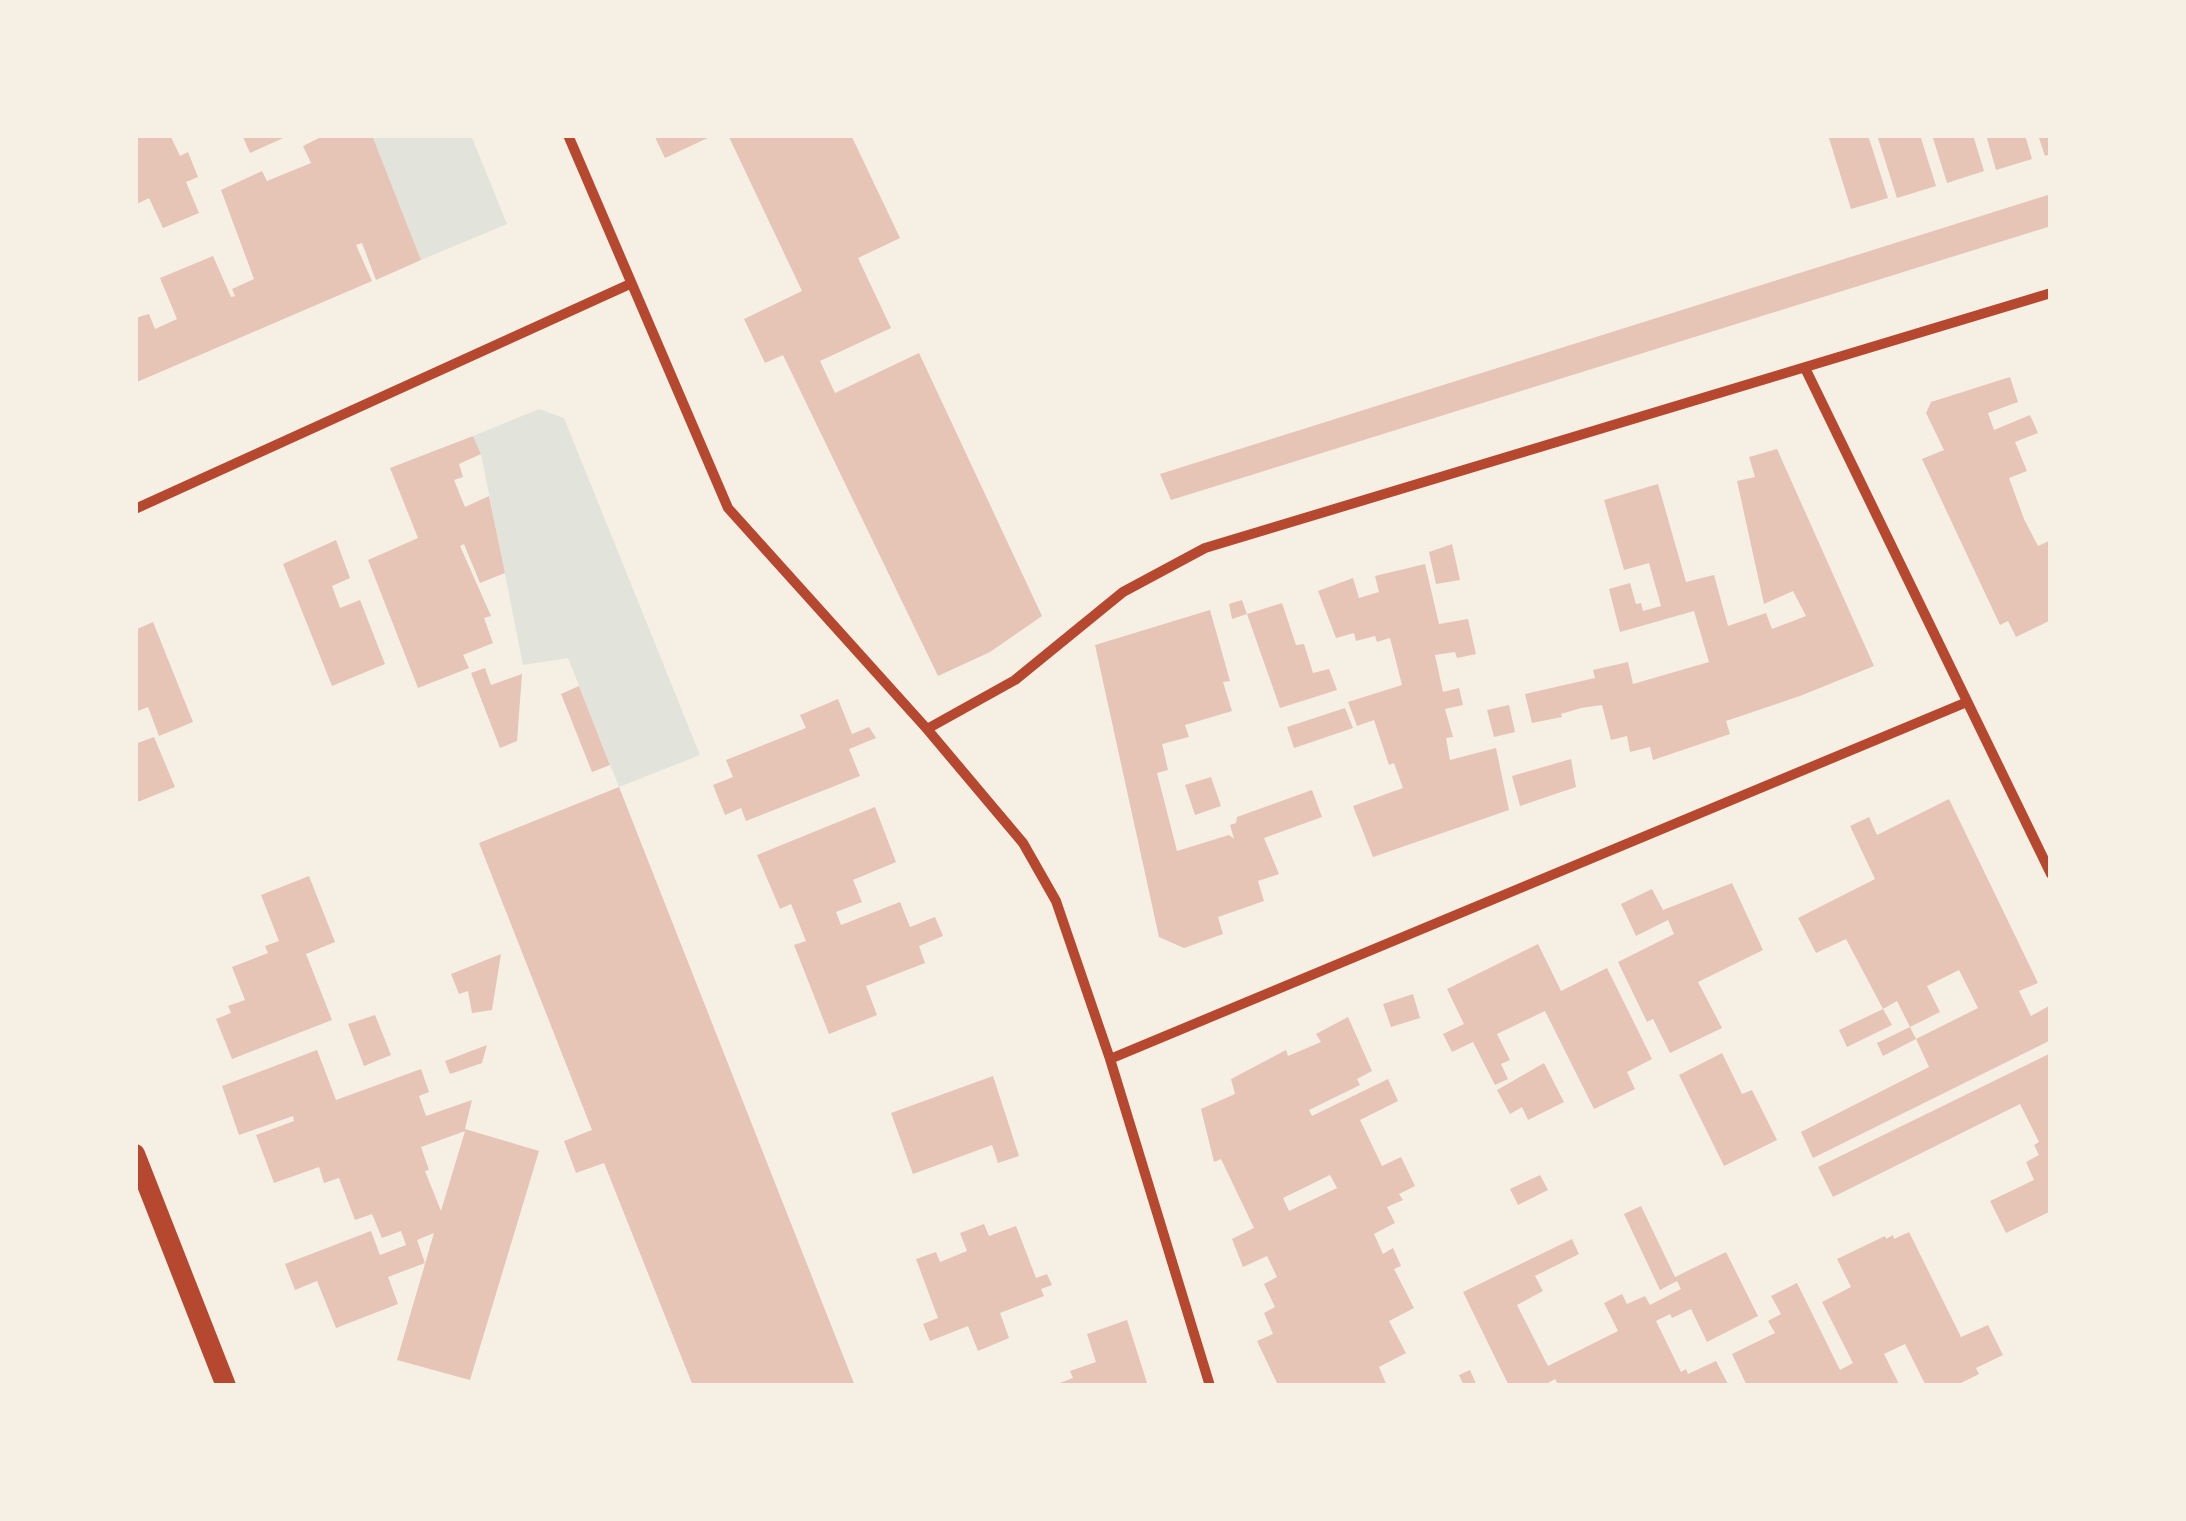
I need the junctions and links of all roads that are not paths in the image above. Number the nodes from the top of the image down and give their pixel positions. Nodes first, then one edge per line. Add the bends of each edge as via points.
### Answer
1 (568, 135) edge
2 (630, 284) junction
3 (2051, 292) edge
4 (1806, 368) junction
5 (135, 509) edge
6 (1968, 702) junction
7 (926, 729) junction
8 (2051, 874) edge
9 (1110, 1059) junction
10 (135, 1154) edge
11 (226, 1386) edge
12 (1210, 1386) edge

1 - 2 street
2 - 5 street
2 - 7 street via 728,508
3 - 4 street
4 - 6 street
4 - 7 street via 1205,548 1123,592 1014,680
6 - 8 street
6 - 9 street
7 - 9 street via 1023,843 1056,901
9 - 12 street
10 - 11 main road

